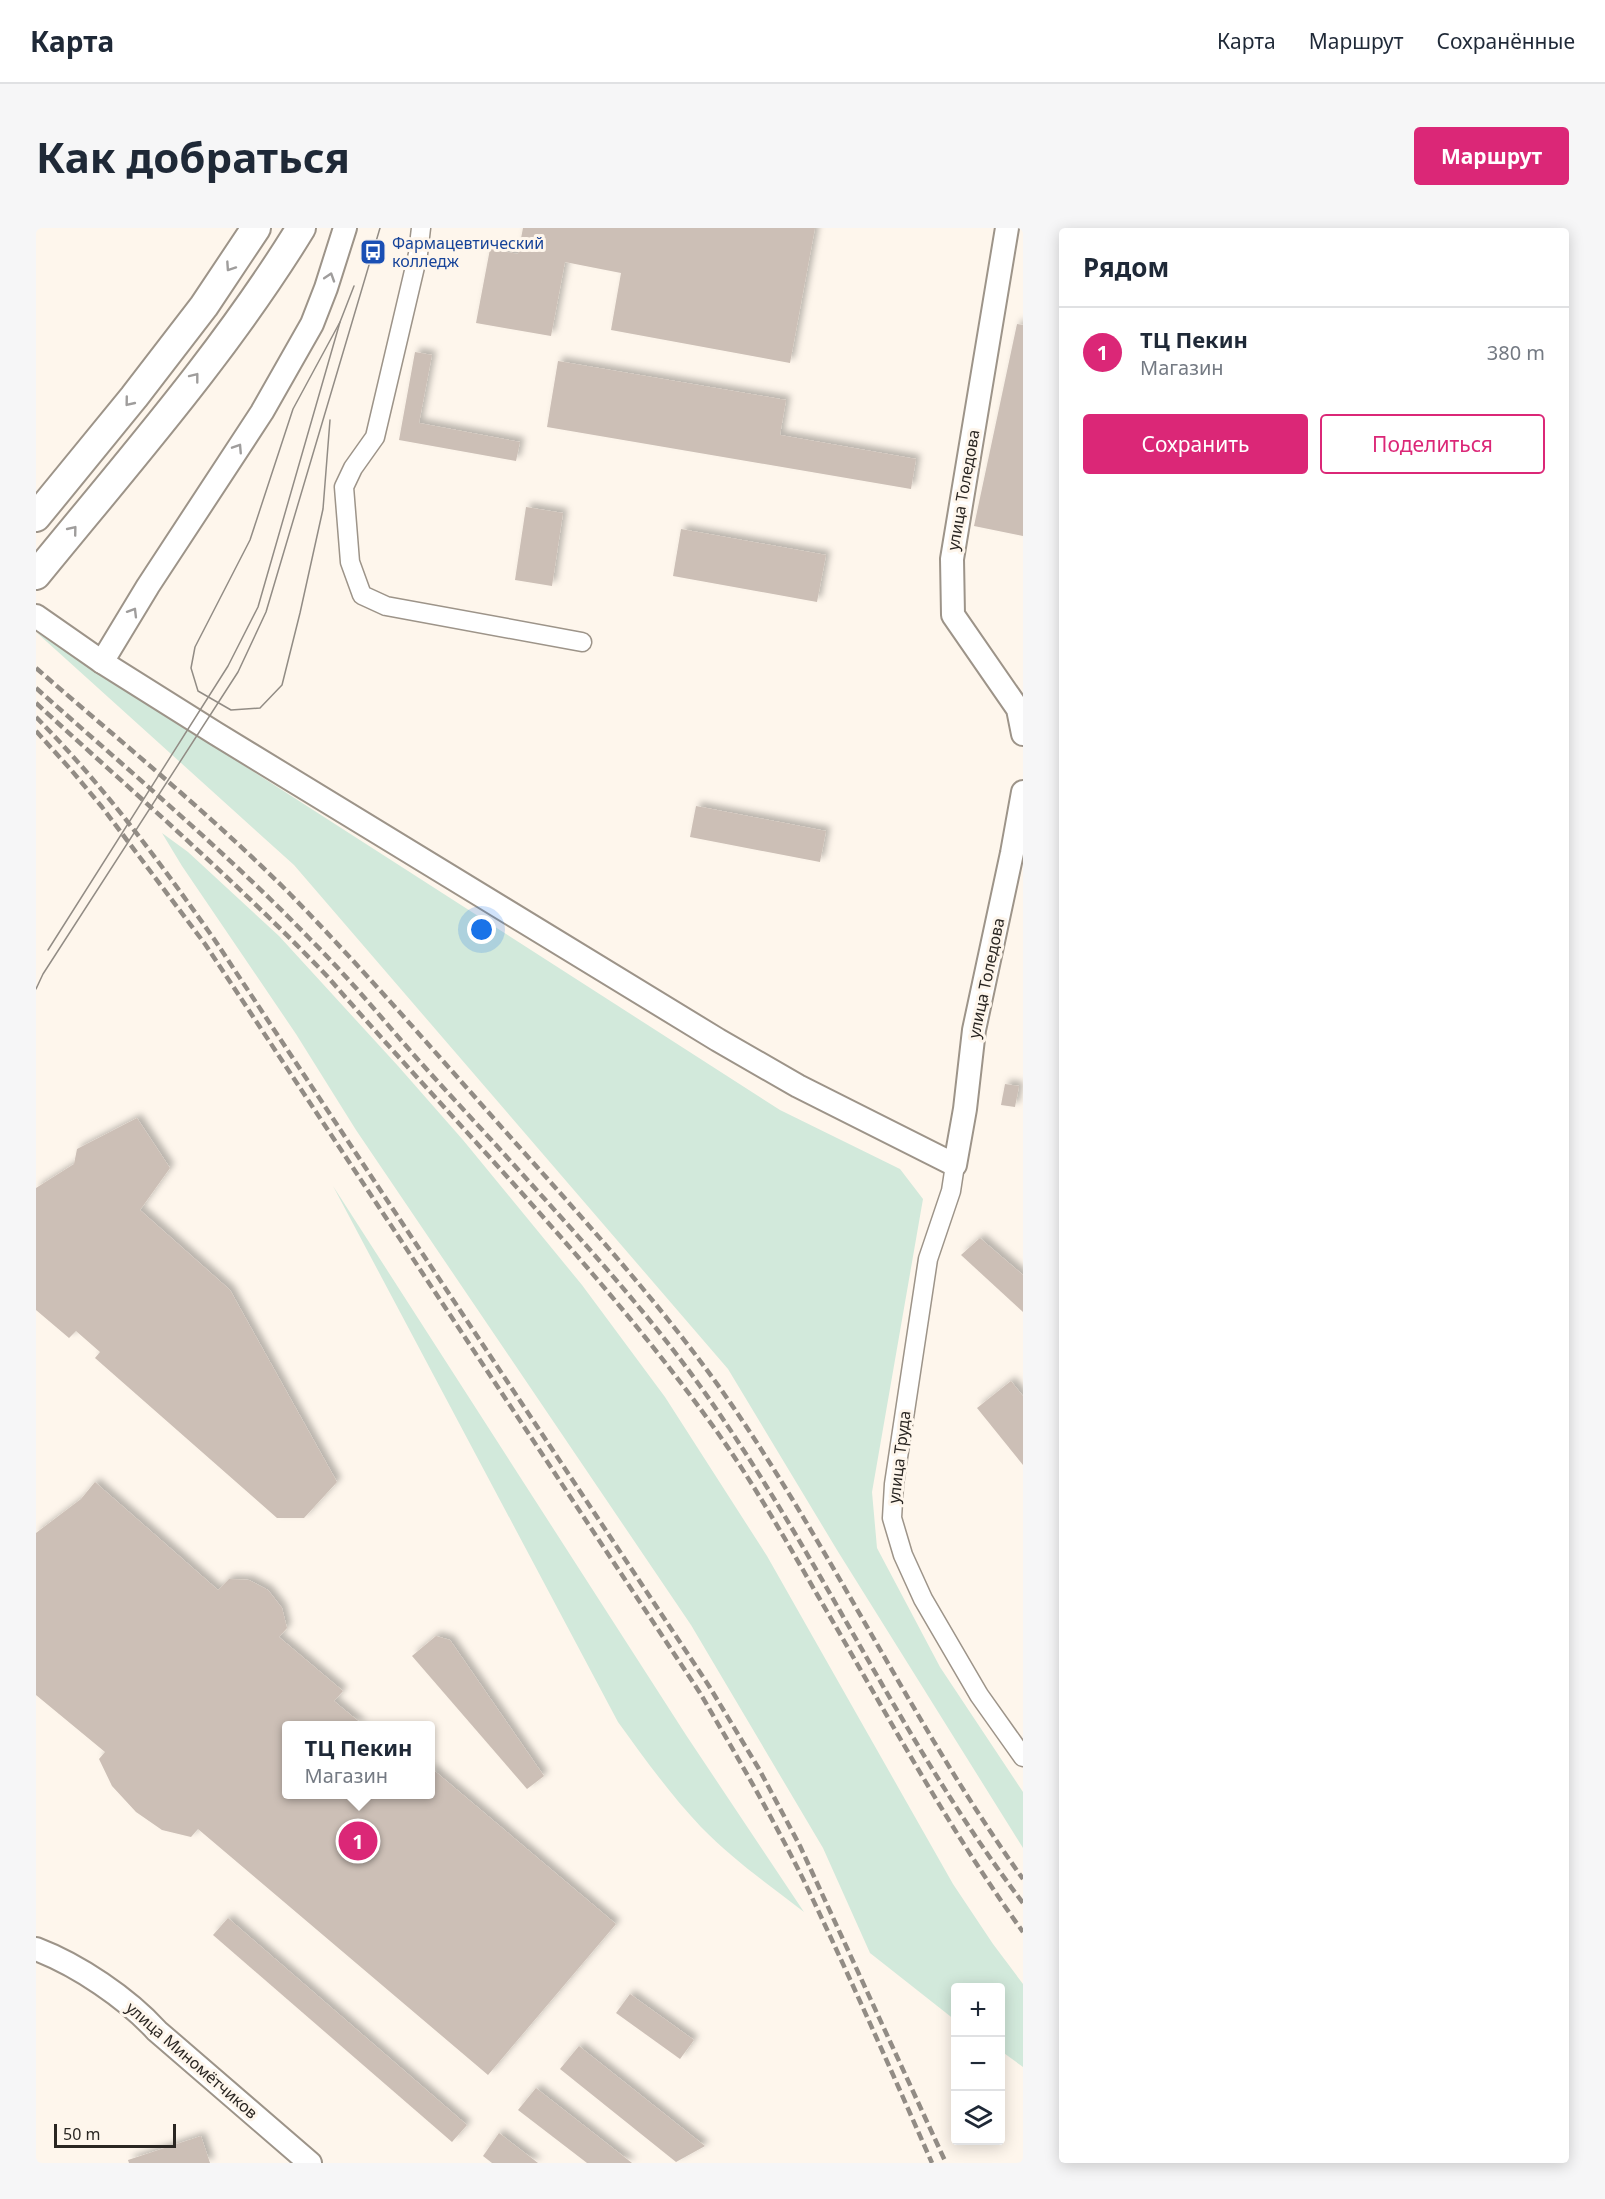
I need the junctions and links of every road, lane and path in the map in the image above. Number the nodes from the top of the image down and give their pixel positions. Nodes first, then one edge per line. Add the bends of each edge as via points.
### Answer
1 (256, 228) edge
2 (302, 228) edge
3 (345, 228) edge
4 (421, 228) edge
5 (1007, 228) edge
6 (36, 517) edge
7 (36, 575) edge
8 (36, 616) edge
9 (582, 642) dead end
10 (102, 662) junction
11 (1023, 734) edge
12 (1023, 792) edge
13 (955, 1165) junction
14 (1023, 1757) edge
15 (36, 1950) edge
16 (310, 2163) edge

1 -> 6 main road via 204,306
7 -> 2 main road via 232,329
10 -> 3 street via 262,412 312,324
4 - 9 street via 375,437 344,487 350,562 362,595 386,606
5 - 11 street, улица Толедова via 952,559 953,615 1018,709
8 - 10 street
10 - 13 street via 748,1058
12 - 13 street, улица Толедова via 974,1030
13 - 14 street, улица Труда via 951,1191 928,1259 892,1518 923,1599 979,1695
15 - 16 street, улица Миномётчиков via 62,1961 139,2011

